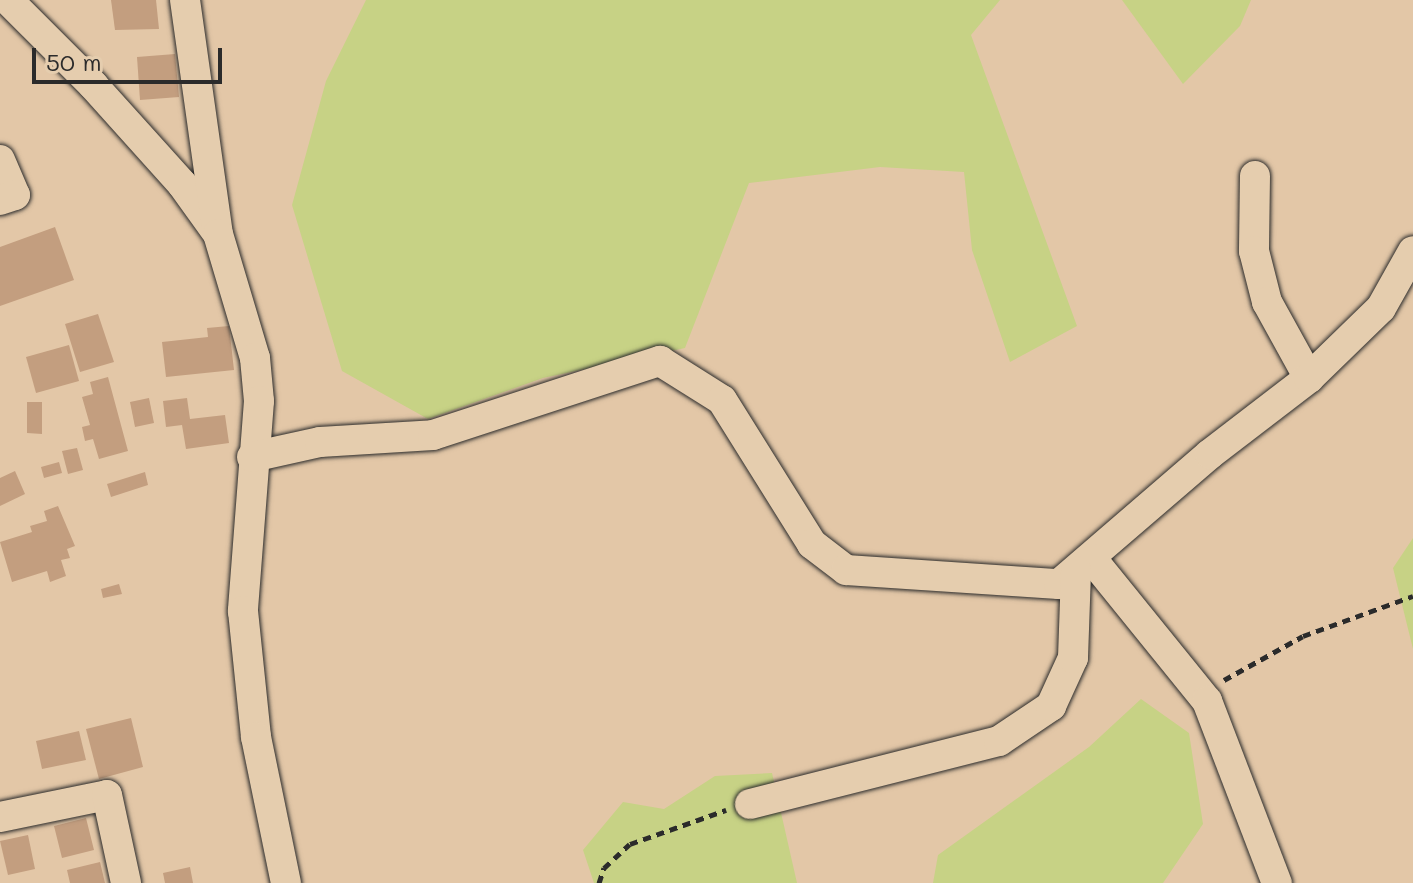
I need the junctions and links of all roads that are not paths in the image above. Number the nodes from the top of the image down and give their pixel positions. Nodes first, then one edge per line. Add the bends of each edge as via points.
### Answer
1 (8, 0) edge
2 (185, 0) edge
3 (0, 160) edge
4 (1255, 176) dead end
5 (0, 200) edge
6 (218, 234) junction
7 (1413, 251) edge
8 (1309, 378) junction
9 (252, 457) junction
10 (1084, 565) junction
11 (750, 804) road end
12 (0, 817) edge
13 (126, 883) edge
14 (286, 883) edge
15 (1277, 883) edge

1 - 6 street via 182,184
2 - 6 street
3 - 5 street via 15,195
4 - 8 street via 1254,251 1267,302
6 - 9 street via 255,358 259,401
7 - 8 street via 1381,308
8 - 10 street via 1210,454
9 - 10 street via 320,442 433,435 660,361 722,400 812,544 846,570 1059,584
9 - 14 street via 242,579 248,686
10 - 11 street via 1073,658 1051,706 999,741
10 - 15 street via 1201,693 1230,752
12 - 13 street via 107,795

